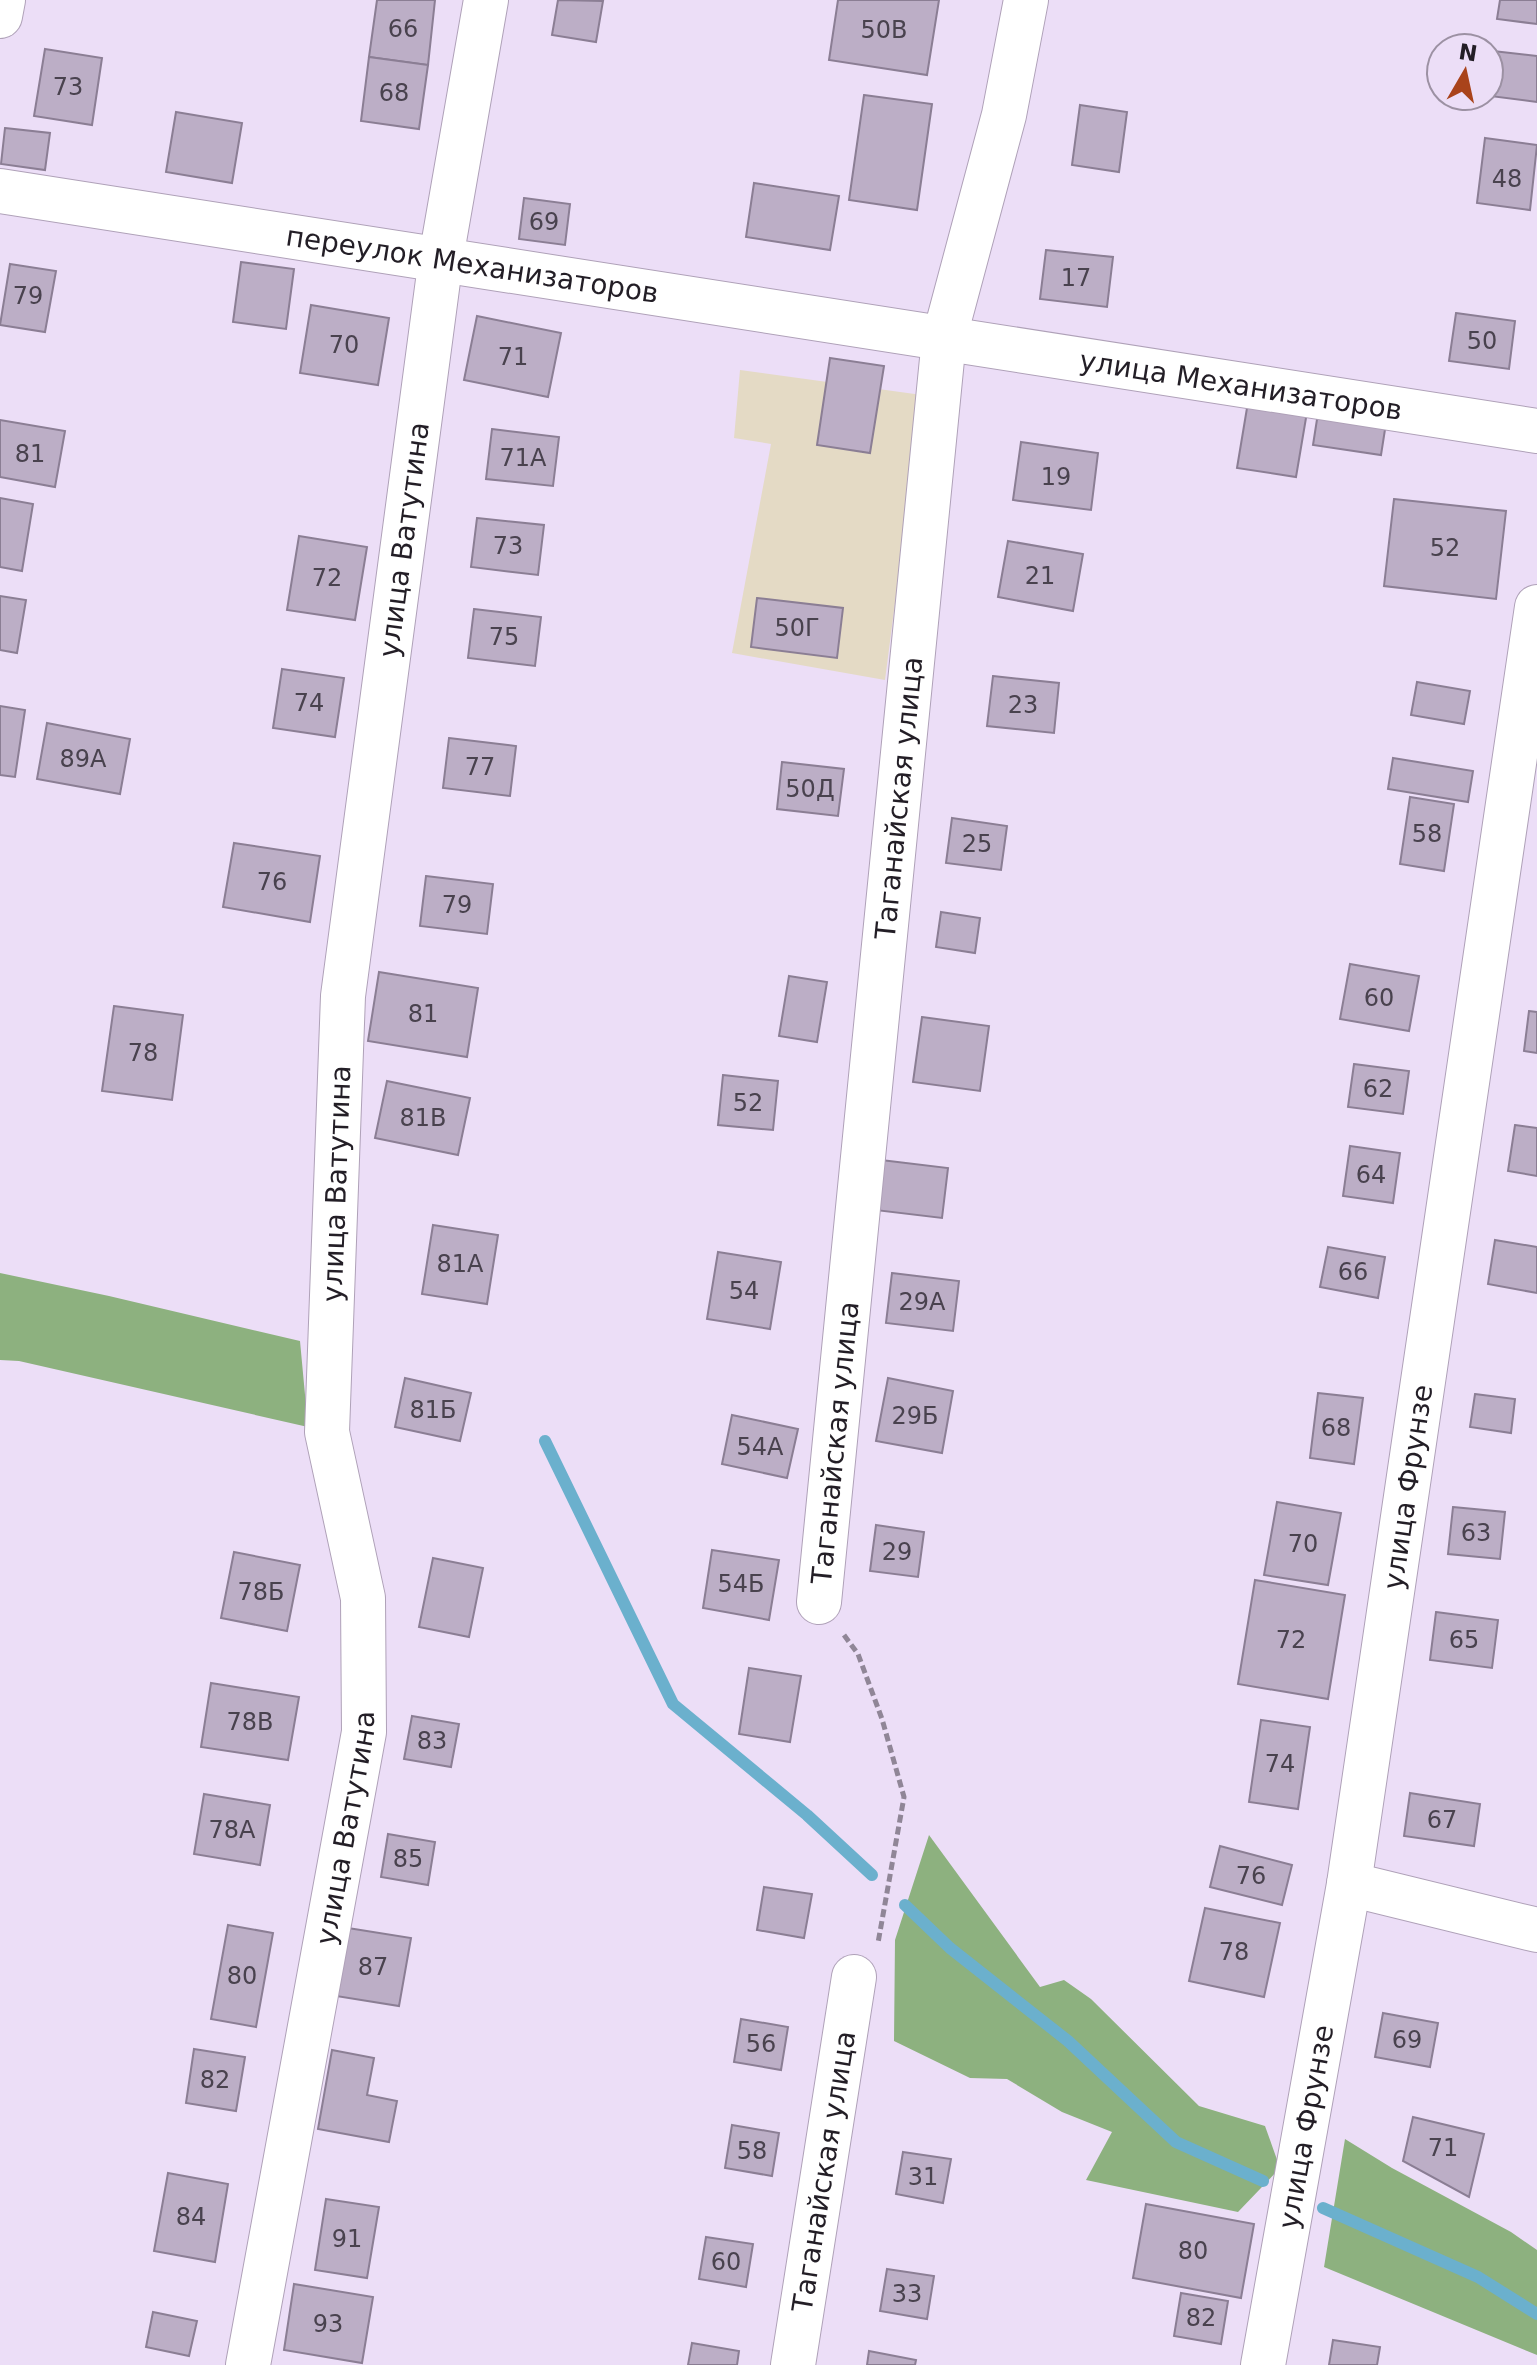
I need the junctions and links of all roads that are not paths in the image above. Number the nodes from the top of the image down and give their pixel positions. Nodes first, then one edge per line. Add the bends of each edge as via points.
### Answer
1 (3, 0) edge
2 (486, 0) edge
3 (1026, 0) edge
4 (0, 16) edge
5 (0, 191) edge
6 (441, 258) junction
7 (944, 339) junction
8 (1537, 431) edge
9 (1537, 607) edge
10 (819, 1602) road end
11 (1349, 1884) junction
12 (1537, 1930) edge
13 (854, 1977) road end
14 (248, 2365) edge
15 (793, 2365) edge
16 (1263, 2365) edge

1 - 4 street
2 - 6 street, улица Ватутина
3 - 7 street, Таганайская улица via 1004,115
5 - 6 street, переулок Механизаторов
6 - 7 street, переулок Механизаторов
6 - 14 street, улица Ватутина via 343,996 327,1432 363,1598 364,1732
7 - 8 street, улица Механизаторов
7 - 10 street, Таганайская улица
9 - 11 street, улица Фрунзе
11 - 12 street
11 - 16 street, улица Фрунзе
13 - 15 street, Таганайская улица

